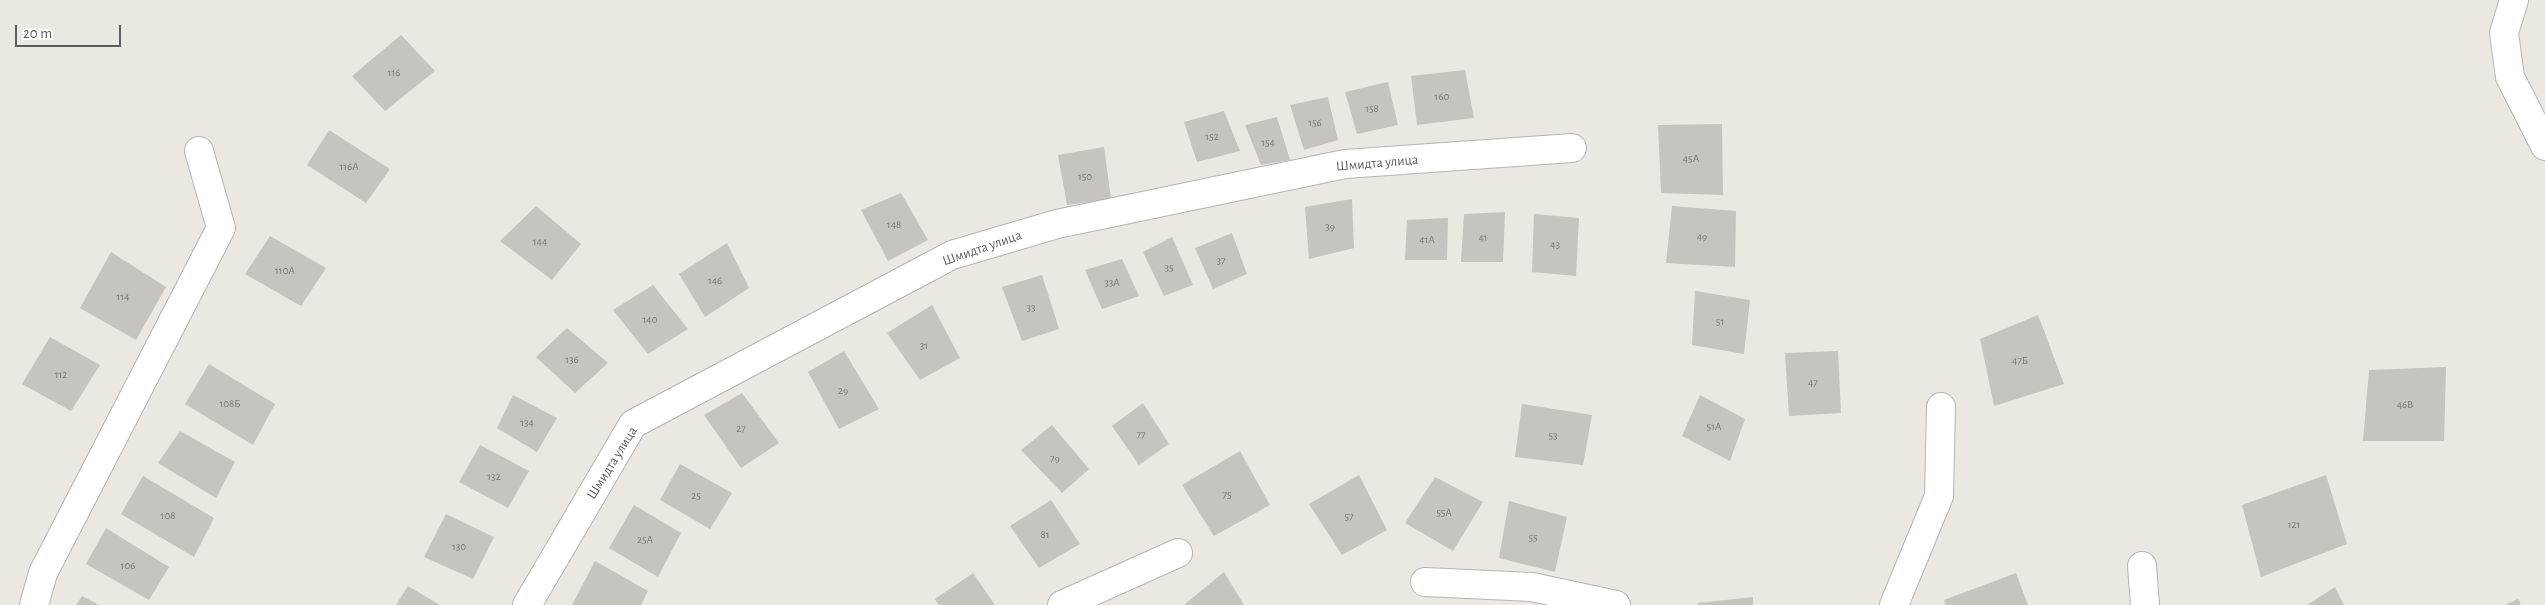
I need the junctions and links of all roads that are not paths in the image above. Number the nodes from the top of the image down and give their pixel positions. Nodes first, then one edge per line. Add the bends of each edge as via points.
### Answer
1 (2514, 0) edge
2 (2545, 146) edge
3 (1572, 148) dead end
4 (199, 151) dead end
5 (1941, 407) dead end
6 (1178, 553) dead end
7 (2142, 566) dead end
8 (1425, 582) dead end
9 (34, 605) edge
10 (527, 605) edge
11 (1062, 605) edge
12 (1616, 605) edge
13 (1894, 605) edge
14 (2145, 605) edge

1 - 2 street via 2504,34 2510,77
3 - 10 street, Шмидта улица via 1345,164 1057,224 952,255 633,424
4 - 9 street via 221,228 43,573
5 - 13 street via 1939,496
6 - 11 street
7 - 14 street
8 - 12 street via 1532,587

